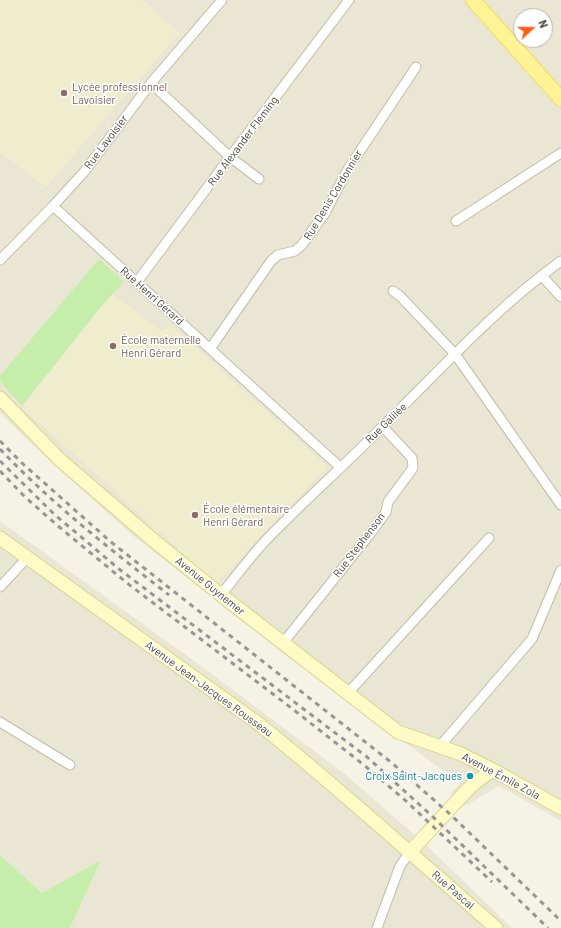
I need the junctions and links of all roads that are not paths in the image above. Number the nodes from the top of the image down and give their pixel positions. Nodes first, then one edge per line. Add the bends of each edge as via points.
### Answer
1 (222, 0) edge
2 (349, 0) edge
3 (473, 0) edge
4 (416, 67) dead end
5 (151, 83) junction
6 (561, 99) edge
7 (561, 153) edge
8 (230, 156) junction
9 (259, 179) dead end
10 (53, 206) junction
11 (456, 220) dead end
12 (0, 260) edge
13 (561, 261) edge
14 (542, 276) junction
15 (137, 282) junction
16 (393, 291) dead end
17 (561, 297) edge
18 (210, 349) junction
19 (455, 354) junction
20 (0, 398) edge
21 (382, 427) junction
22 (340, 467) junction
23 (561, 505) edge
24 (0, 538) edge
25 (489, 538) dead end
26 (28, 558) junction
27 (561, 570) edge
28 (0, 587) edge
29 (221, 595) junction
30 (283, 643) junction
31 (348, 693) junction
32 (0, 722) edge
33 (440, 746) junction
34 (70, 765) dead end
35 (493, 770) junction
36 (561, 808) edge
37 (410, 852) junction
38 (377, 928) edge
39 (496, 928) edge

1 - 5 street, Rue Lavoisier
2 - 8 street, Rue Alexander Fleming
3 - 6 main road
4 - 18 street, Rue Denis Cordonnier via 348,169 325,213 302,245 295,251 271,261
5 - 8 street
5 - 10 street, Rue Lavoisier via 84,172
7 - 11 street
8 - 9 street
8 - 15 street, Rue Alexander Fleming
10 - 12 street, Rue Lavoisier
10 - 15 street, Rue Henri Gérard
13 - 14 street, Rue Galilée
14 - 17 street
14 - 19 street, Rue Galilée via 514,298
15 - 18 street, Rue Henri Gérard
16 - 19 street
18 - 22 street, Rue Henri Gérard
19 - 21 street, Rue Galilée
19 - 23 street
20 - 29 main road, Avenue Guynemer via 60,460
21 - 22 street, Rue Galilée
21 - 30 street, Rue Stephenson via 412,458 413,468 388,502 386,512 370,534
22 - 29 street, Rue Galilée via 267,540
24 - 26 main road, Avenue Jean-Jacques Rousseau
25 - 31 street
26 - 28 street
26 - 37 main road, Avenue Jean-Jacques Rousseau via 259,724 300,756
27 - 33 street via 532,639
29 - 30 main road, Avenue Guynemer
30 - 31 main road, Avenue Guynemer
31 - 33 main road, Avenue Guynemer via 398,732
32 - 34 street
33 - 35 main road, Avenue Émile Zola
35 - 36 main road, Avenue Émile Zola
35 - 37 main road via 468,788
37 - 38 street via 400,866
37 - 39 main road, Rue Pascal

